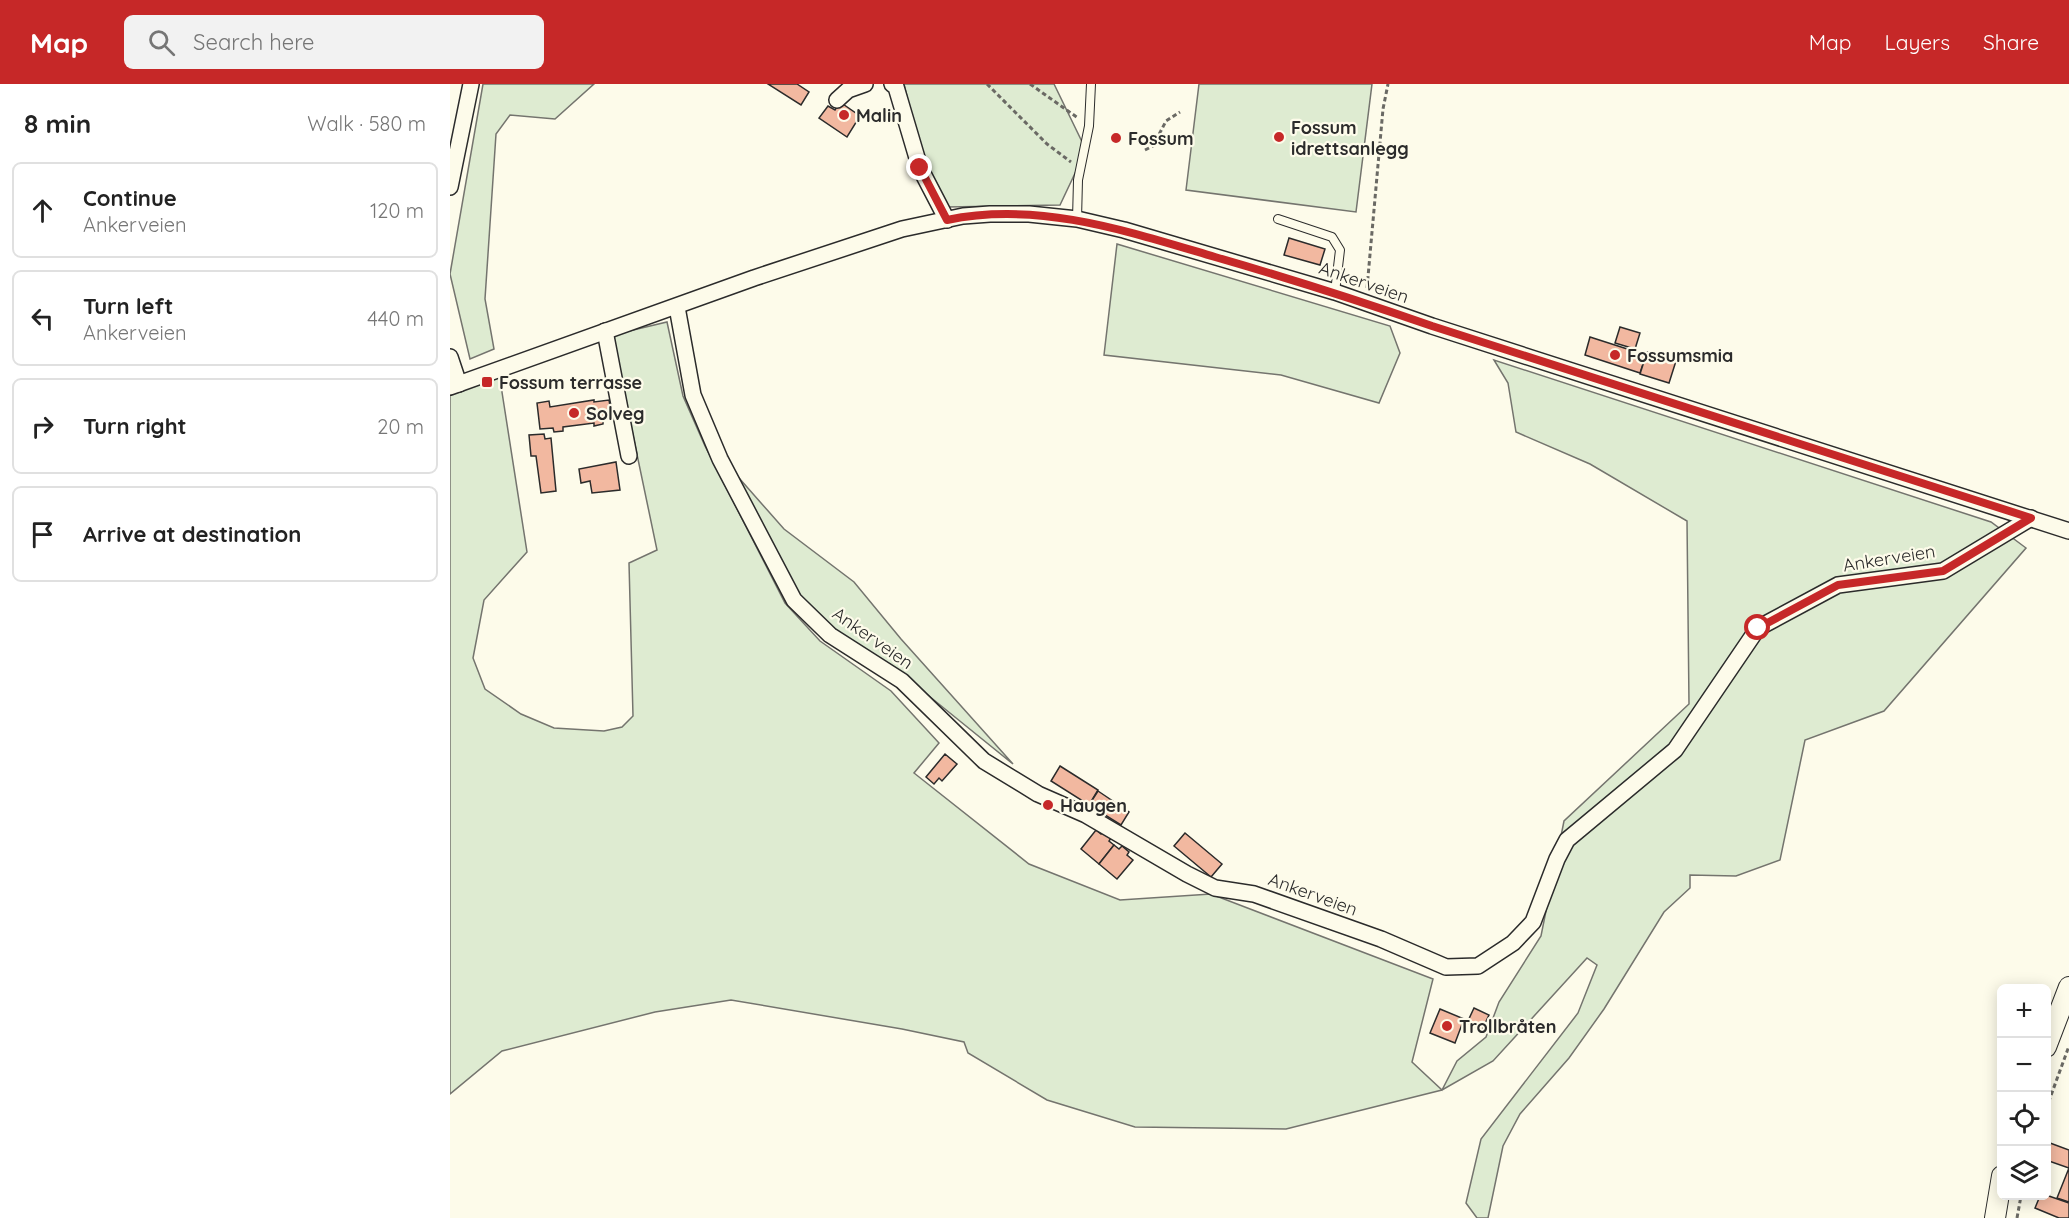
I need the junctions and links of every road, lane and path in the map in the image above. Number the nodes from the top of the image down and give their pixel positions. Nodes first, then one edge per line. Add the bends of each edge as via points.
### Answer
1 (471, 84) edge
2 (865, 84) edge
3 (892, 84) edge
4 (987, 84) edge
5 (1030, 84) edge
6 (1091, 84) edge
7 (1388, 84) edge
8 (837, 100) dead end
9 (1180, 112) dead end
10 (1089, 126) junction
11 (1145, 150) dead end
12 (1080, 169) junction
13 (450, 187) edge
14 (1077, 219) junction
15 (1278, 219) dead end
16 (947, 220) junction
17 (1335, 292) junction
18 (1363, 302) junction
19 (677, 307) junction
20 (605, 331) junction
21 (450, 357) edge
22 (455, 386) edge
23 (629, 456) dead end
24 (2031, 518) junction
25 (2069, 531) edge
26 (2069, 987) edge
27 (2049, 1038) edge
28 (2069, 1046) edge
29 (2051, 1095) edge
30 (1998, 1200) edge
31 (2020, 1200) edge
32 (1995, 1218) edge
33 (2017, 1218) edge

1 - 13 street
2 - 8 street via 848,90
3 - 16 street via 920,168
4 - 12 path via 1047,144
5 - 10 path
6 - 10 lane
7 - 18 path
9 - 11 path via 1166,121 1153,146
10 - 12 lane
12 - 14 lane
14 - 16 street, Ankerveien via 990,214
14 - 17 street, Ankerveien
15 - 17 lane via 1332,237 1340,250
16 - 19 street, Ankerveien via 902,229
17 - 18 street, Ankerveien
18 - 24 street, Ankerveien
19 - 20 street, Ankerveien
19 - 24 street, Ankerveien via 693,395 720,459 794,600 830,635 902,681 984,761 1038,794 1086,815 1215,888 1254,894 1382,939 1446,967 1478,966 1513,943 1533,922 1567,840 1675,750 1758,628 1838,585 1943,571
20 - 22 street, Ankerveien
20 - 23 street
21 - 22 street
24 - 25 street, Ankerveien
26 - 27 street
28 - 29 path
30 - 32 street
31 - 33 path

